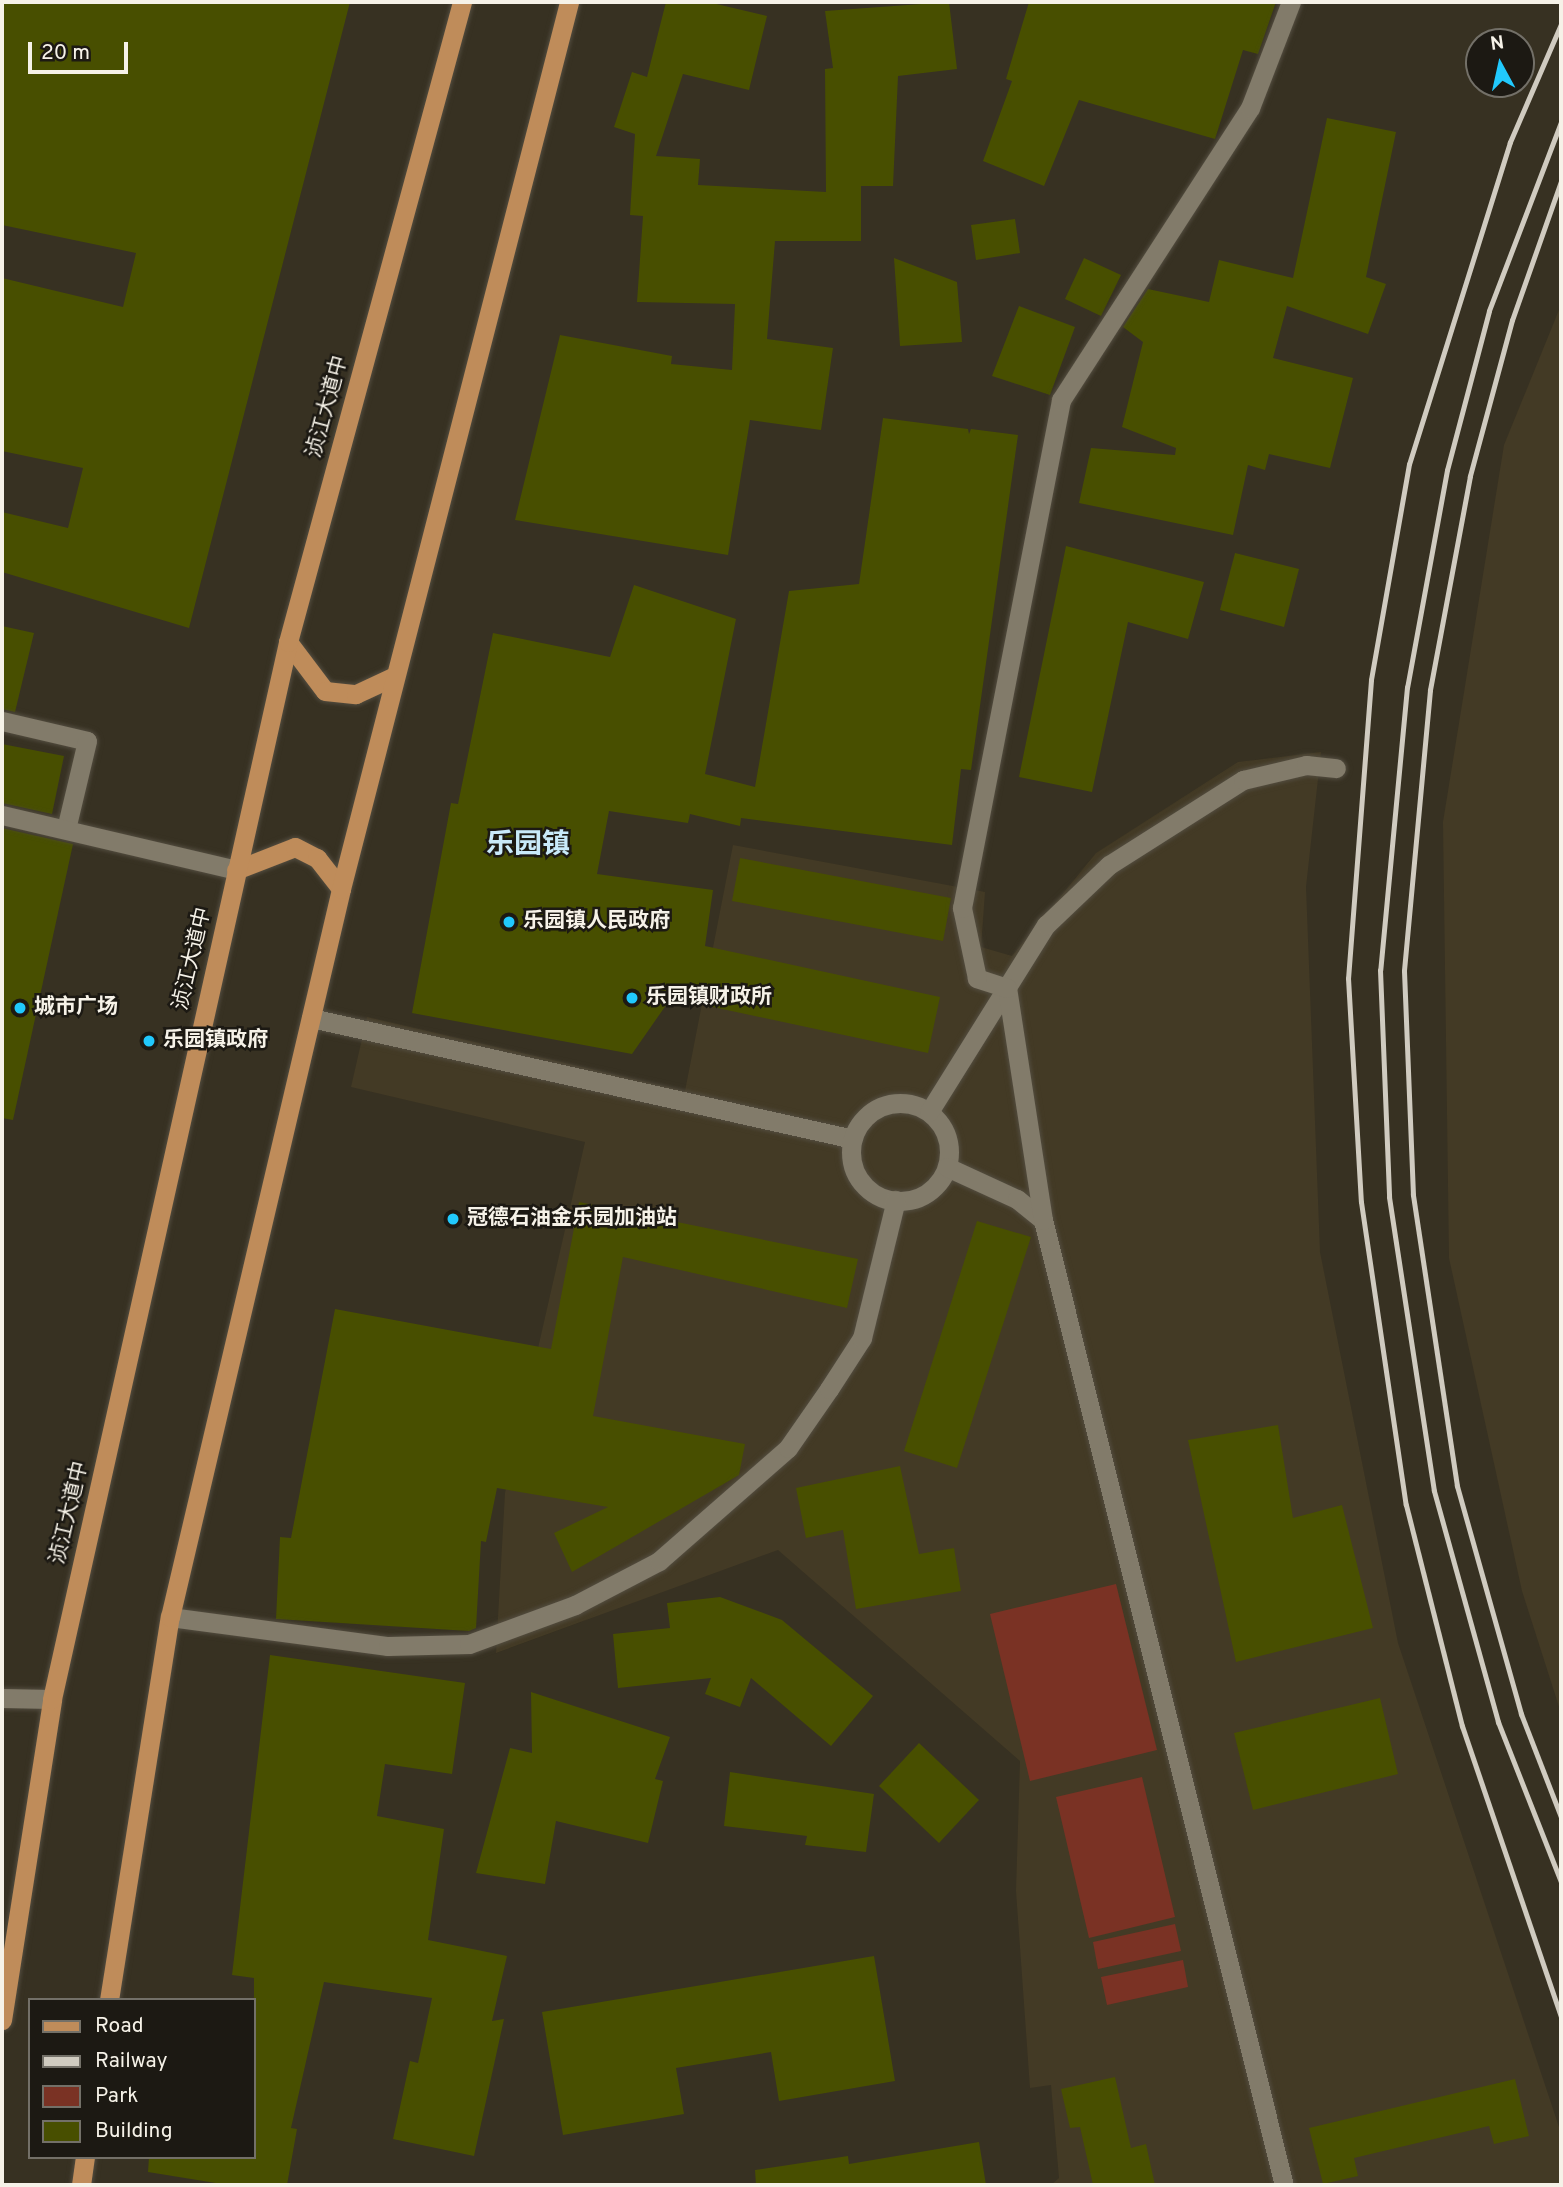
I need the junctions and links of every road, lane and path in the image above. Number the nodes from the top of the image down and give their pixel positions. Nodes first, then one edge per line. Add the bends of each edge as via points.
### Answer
1 (462, 2) edge
2 (569, 2) edge
3 (1292, 2) edge
4 (288, 642) junction
5 (395, 676) junction
6 (2, 721) edge
7 (1335, 768) dead end
8 (2, 815) edge
9 (66, 829) junction
10 (236, 870) junction
11 (341, 890) junction
12 (1007, 988) junction
13 (311, 1018) junction
14 (929, 1112) junction
15 (853, 1139) junction
16 (947, 1167) junction
17 (896, 1200) junction
18 (1043, 1220) junction
19 (170, 1617) junction
20 (2, 1698) edge
21 (52, 1699) junction
22 (109, 1998) edge
23 (2, 2020) edge
24 (85, 2159) edge
25 (81, 2185) edge
26 (1284, 2185) edge

1 - 4 main road, 浈江大道中
2 - 5 main road
3 - 12 street via 1250,108 1061,400 962,908 977,978
4 - 5 main road via 314,684 334,694 356,694
4 - 10 main road, 浈江大道中
5 - 11 main road
6 - 9 street via 87,741
7 - 12 street via 1306,765 1243,780 1110,865 1046,925
8 - 9 street
9 - 10 street
10 - 11 main road via 275,849 295,846 317,858
10 - 21 main road, 浈江大道中
11 - 13 main road
12 - 14 street
12 - 18 street
13 - 15 street
13 - 19 main road
14 - 15 street via 907,1104 884,1105 860,1124
14 - 16 street via 947,1137
15 - 17 street via 856,1173 879,1196
16 - 17 street via 928,1192
16 - 18 street via 1017,1199
17 - 19 street via 862,1338 829,1389 788,1448 659,1561 575,1605 469,1644 388,1646
18 - 26 street
19 - 22 main road
20 - 21 street
21 - 23 main road, 浈江大道中
24 - 25 main road

